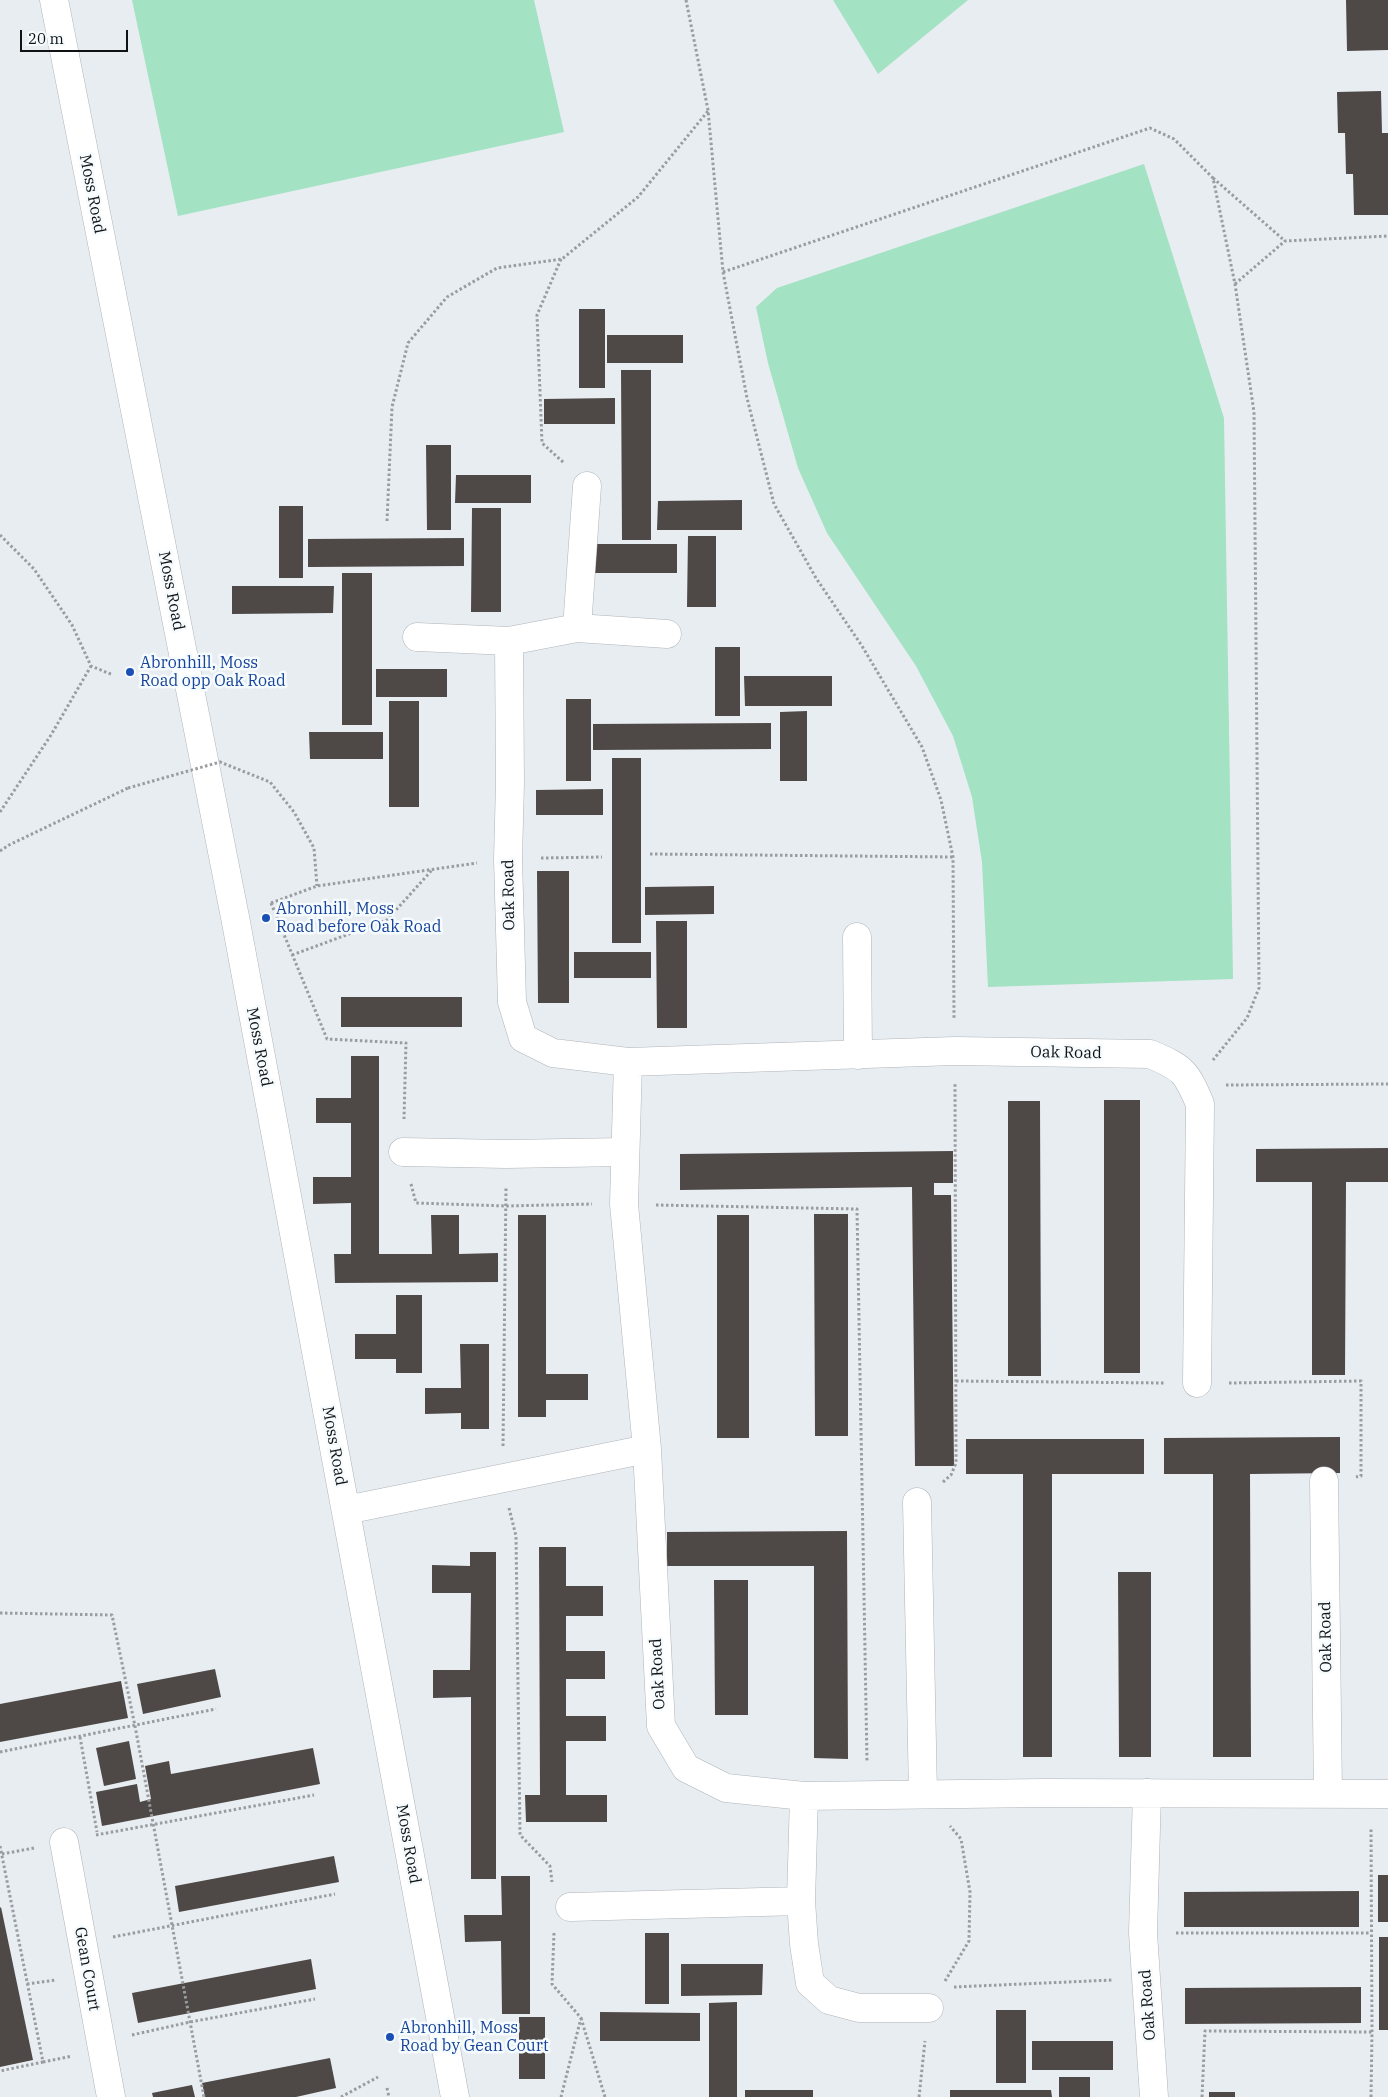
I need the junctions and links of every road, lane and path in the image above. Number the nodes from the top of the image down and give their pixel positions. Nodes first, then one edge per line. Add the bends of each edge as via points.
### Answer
1 (54, 0) edge
2 (686, 0) edge
3 (708, 110) junction
4 (1213, 178) junction
5 (1388, 236) edge
6 (1285, 241) junction
7 (562, 259) junction
8 (724, 272) junction
9 (1235, 284) junction
10 (588, 486) joint
11 (387, 521) dead end
12 (0, 535) edge
13 (577, 628) junction
14 (667, 634) dead end
15 (417, 637) dead end
16 (509, 641) junction
17 (91, 666) junction
18 (113, 675) dead end
19 (0, 812) edge
20 (0, 851) edge
21 (650, 854) dead end
22 (602, 857) dead end
23 (954, 857) junction
24 (508, 859) junction
25 (433, 870) junction
26 (317, 886) junction
27 (271, 903) junction
28 (235, 916) junction
29 (856, 937) dead end
30 (292, 955) junction
31 (955, 1051) junction
32 (858, 1055) junction
33 (628, 1062) junction
34 (1191, 1081) junction
35 (403, 1152) junction
36 (624, 1152) junction
37 (506, 1154) junction
38 (624, 1204) junction
39 (506, 1206) junction
40 (1197, 1383) dead end
41 (647, 1449) junction
42 (502, 1479) junction
43 (1324, 1481) dead end
44 (917, 1502) joint
45 (346, 1510) junction
46 (0, 1613) edge
47 (216, 1709) dead end
48 (135, 1726) junction
49 (80, 1737) junction
50 (0, 1752) edge
51 (1147, 1793) junction
52 (1328, 1793) junction
53 (923, 1794) junction
54 (1380, 1794) edge
55 (314, 1795) dead end
56 (867, 1795) junction
57 (804, 1796) junction
58 (153, 1825) junction
59 (98, 1835) junction
60 (64, 1842) junction
61 (0, 1846) edge
62 (2, 1854) junction
63 (552, 1883) dead end
64 (335, 1894) dead end
65 (801, 1901) junction
66 (562, 1918) joint
67 (172, 1926) junction
68 (1143, 1933) junction
69 (1371, 1933) junction
70 (83, 1943) junction
71 (1146, 1979) junction
72 (935, 1998) junction
73 (315, 1999) dead end
74 (581, 2018) junction
75 (190, 2022) junction
76 (1372, 2032) junction
77 (100, 2045) junction
78 (0, 2071) edge
79 (378, 2077) dead end
80 (387, 2088) dead end
81 (111, 2097) edge
82 (204, 2097) edge
83 (341, 2097) edge
84 (389, 2097) edge
85 (454, 2097) edge
86 (561, 2097) edge
87 (605, 2097) edge
88 (918, 2097) edge
89 (1154, 2097) edge
90 (1202, 2097) edge
91 (1370, 2097) edge

1 - 28 street, Moss Road
2 - 3 path
3 - 7 path via 638,197
3 - 8 path
4 - 6 path
4 - 8 path via 1174,139 1150,128
4 - 9 path
5 - 6 path
6 - 9 path
7 - 10 path via 537,315 542,443
7 - 11 path via 498,268 447,297 408,342 392,407
8 - 23 path via 747,398 774,504 816,578 862,646 922,747 941,800
9 - 34 path via 1254,412 1258,988 1247,1018 1206,1070
10 - 13 street
12 - 17 path via 34,569 72,625
13 - 14 street
13 - 16 street
15 - 16 street
16 - 24 street, Oak Road
17 - 18 path
17 - 19 path via 51,735
20 - 26 path, bridge via 128,788 220,762 270,782 294,812 314,848
21 - 23 path
22 - 24 path
23 - 31 path
24 - 25 path
24 - 33 street, Oak Road via 512,1002 523,1038 553,1053
25 - 26 path
25 - 30 path via 387,920
26 - 27 path
27 - 28 path
27 - 30 path
28 - 45 street, Moss Road
29 - 32 street
30 - 35 path via 327,1039 406,1043
31 - 32 street, Oak Road
31 - 34 street, Oak Road via 1150,1054 1176,1065
31 - 44 path via 956,1462 952,1475
32 - 33 street, Oak Road
33 - 36 street, Oak Road
34 - 40 street, Oak Road via 1200,1104
35 - 37 street
35 - 39 path via 416,1204
36 - 37 street
36 - 38 street, Oak Road
37 - 39 path
38 - 39 path
38 - 41 street, Oak Road
38 - 56 path via 857,1210
39 - 42 path
41 - 42 street
41 - 57 street, Oak Road via 661,1726 686,1768 726,1788
42 - 45 street
42 - 63 path via 516,1536 520,1835 550,1866
43 - 52 street, Oak Road
44 - 53 street
45 - 85 street, Moss Road
46 - 48 path via 112,1615
47 - 48 path
48 - 49 path
48 - 58 path
49 - 50 path
49 - 59 path
51 - 52 street, Oak Road
51 - 53 street, Oak Road
51 - 68 street, Oak Road
52 - 54 street, Oak Road
53 - 56 street, Oak Road
53 - 72 path via 961,1839 970,1892 969,1941
54 - 69 path
55 - 58 path
56 - 57 street, Oak Road
57 - 65 street
58 - 59 path
58 - 67 path
59 - 60 path
60 - 62 path
60 - 70 street, Gean Court
61 - 62 path
62 - 78 path via 43,2062
64 - 67 path
65 - 66 street
65 - 72 street via 810,1983 829,2000 859,2008
66 - 74 path via 552,1984
67 - 70 path
67 - 75 path
68 - 69 path
68 - 71 street, Oak Road
69 - 76 path
70 - 77 street, Gean Court
71 - 72 path
71 - 89 street, Oak Road
72 - 88 path
73 - 75 path
74 - 86 path
74 - 87 path
75 - 77 path
75 - 82 path
76 - 90 path via 1205,2031
76 - 91 path
77 - 81 street, Gean Court
79 - 83 path
80 - 84 path

